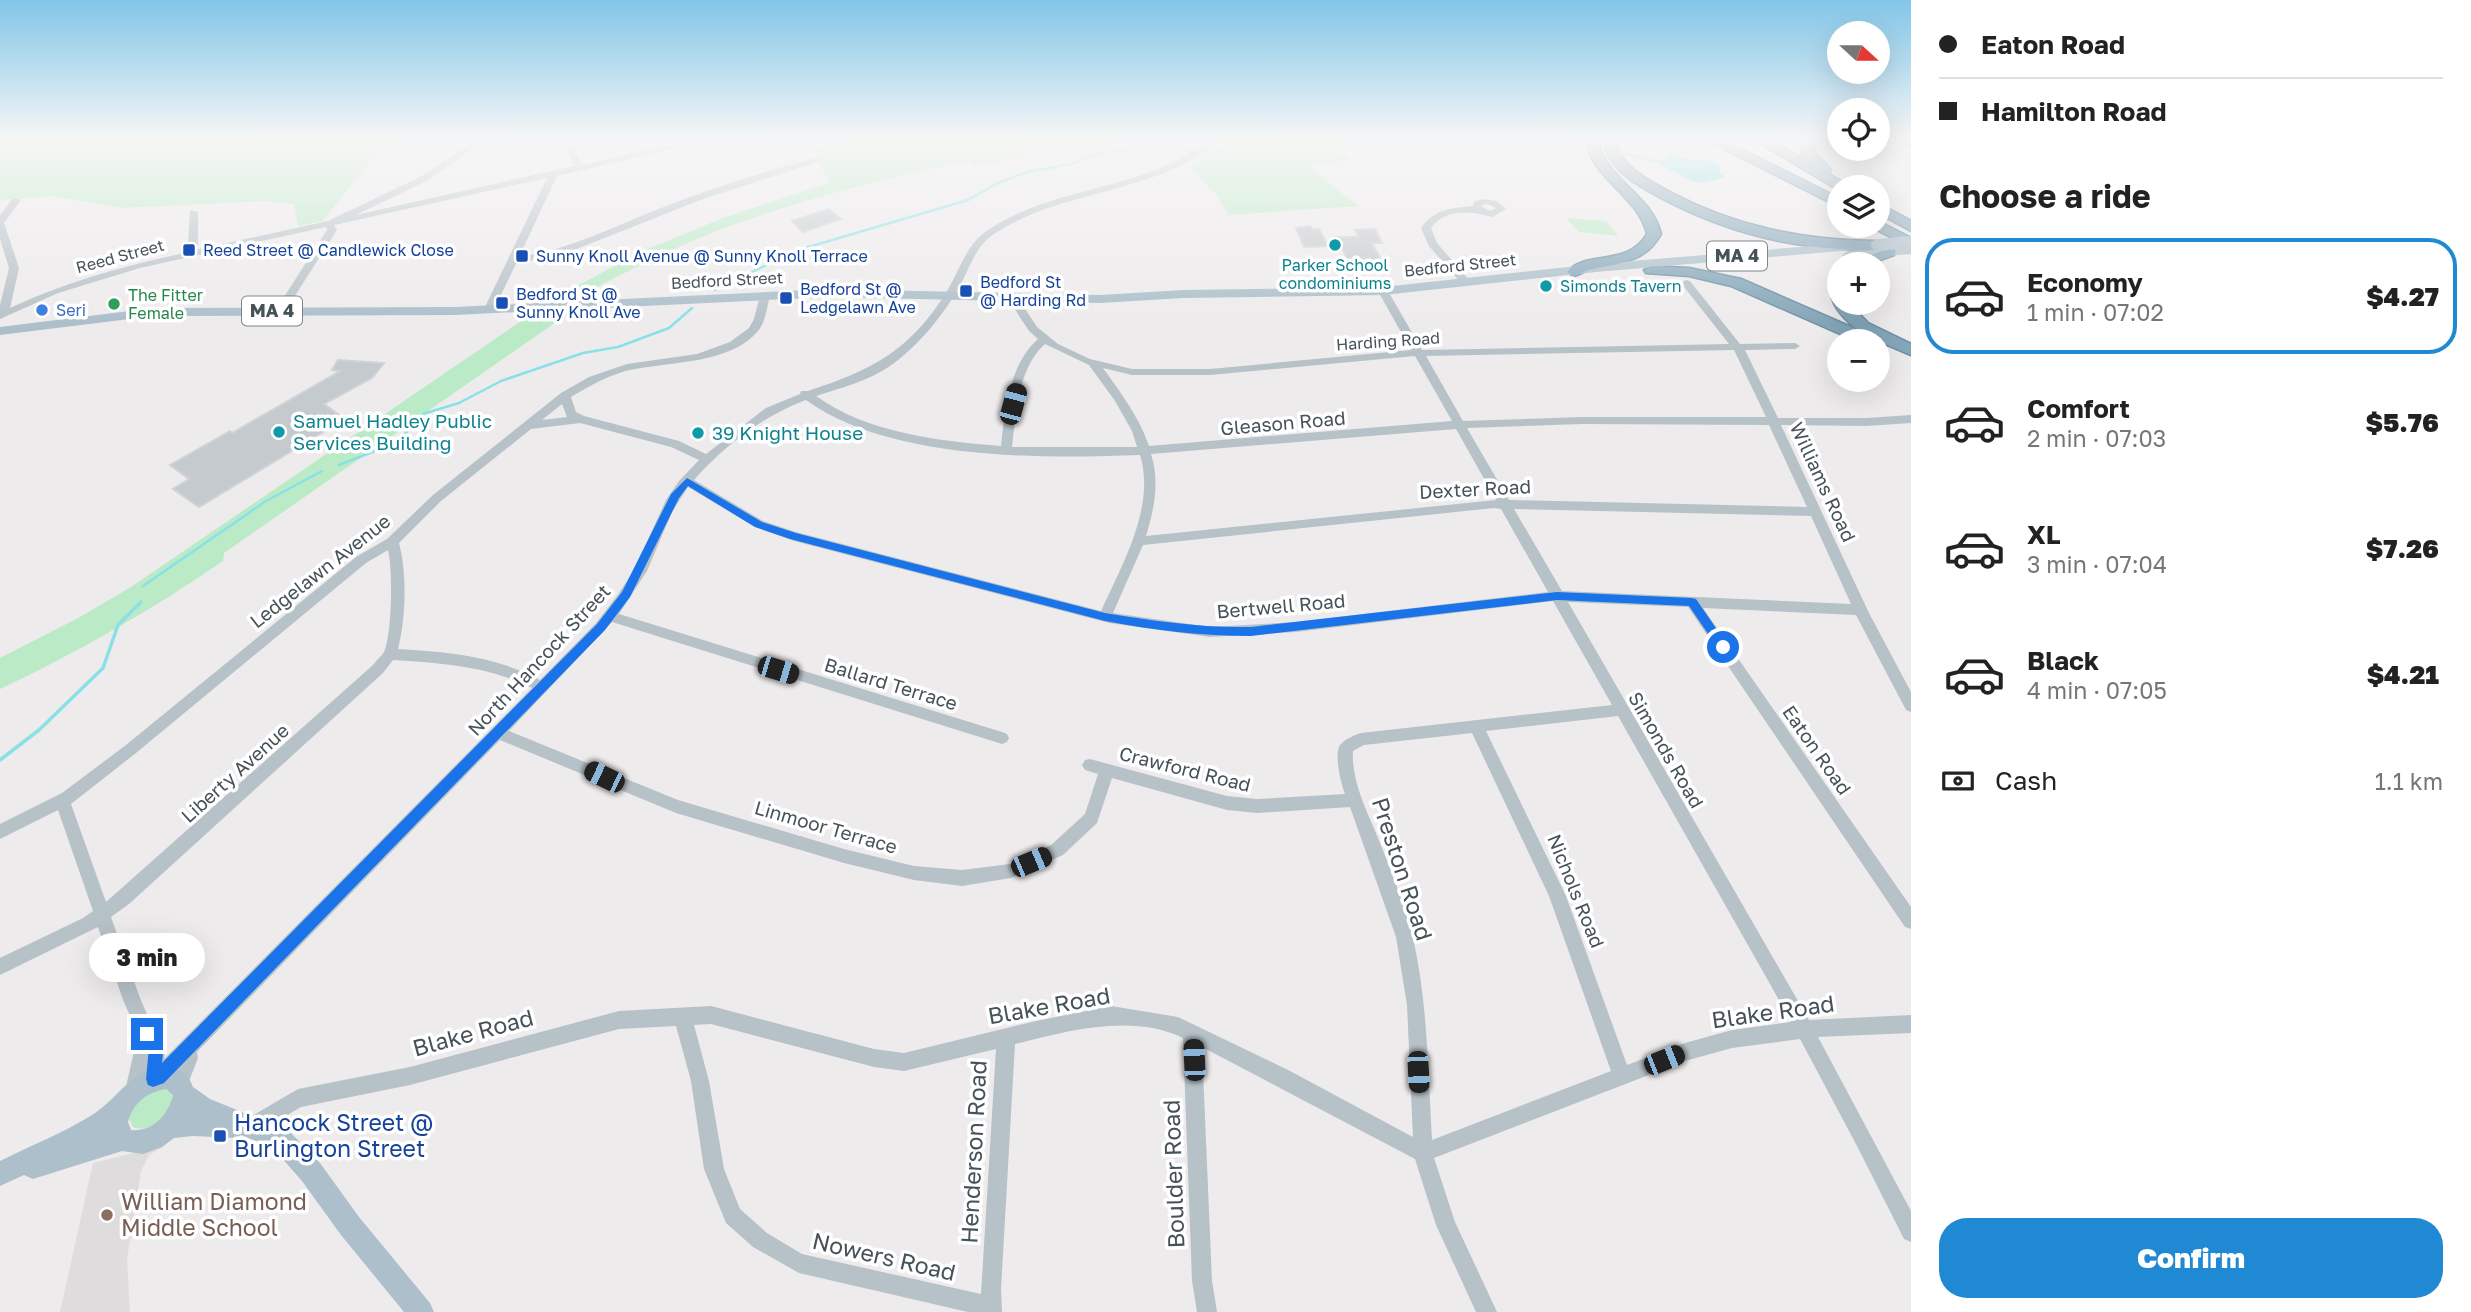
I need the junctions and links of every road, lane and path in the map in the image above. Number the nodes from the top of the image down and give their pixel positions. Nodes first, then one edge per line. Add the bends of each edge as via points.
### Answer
1 (15, 201) edge
2 (385, 201) edge
3 (418, 201) edge
4 (541, 201) edge
5 (687, 201) edge
6 (1064, 201) edge
7 (1637, 201) edge
8 (1678, 201) edge
9 (1478, 209) dead end
10 (368, 211) junction
11 (193, 212) dead end
12 (1890, 214) edge
13 (0, 223) edge
14 (329, 224) junction
15 (1911, 227) edge
16 (1890, 232) edge
17 (1911, 243) edge
18 (1883, 248) junction
19 (1911, 250) edge
20 (1876, 252) edge
21 (188, 254) junction
22 (513, 261) junction
23 (1651, 270) junction
24 (1578, 271) junction
25 (1465, 281) junction
26 (1686, 283) dead end
27 (1383, 291) junction
28 (765, 295) junction
29 (949, 295) junction
30 (1012, 297) junction
31 (489, 309) junction
32 (280, 311) junction
33 (1, 315) edge
34 (1850, 315) edge
35 (1842, 329) edge
36 (0, 331) edge
37 (1044, 339) junction
38 (1795, 346) dead end
39 (1739, 347) junction
40 (1890, 349) edge
41 (1911, 350) edge
42 (1416, 353) junction
43 (1911, 357) edge
44 (1094, 364) junction
45 (805, 394) junction
46 (565, 396) junction
47 (580, 419) junction
48 (1911, 419) edge
49 (1774, 422) junction
50 (1459, 425) junction
51 (525, 426) junction
52 (1144, 451) junction
53 (1006, 452) junction
54 (708, 460) junction
55 (687, 481) junction
56 (1504, 504) junction
57 (1815, 512) junction
58 (1139, 541) junction
59 (392, 542) junction
60 (1557, 596) junction
61 (1692, 602) junction
62 (1860, 610) junction
63 (609, 616) junction
64 (1105, 617) junction
65 (390, 654) junction
66 (542, 687) junction
67 (1911, 706) edge
68 (1620, 710) junction
69 (1478, 727) junction
70 (498, 733) junction
71 (1002, 738) dead end
72 (1090, 765) dead end
73 (1107, 770) junction
74 (1355, 800) junction
75 (62, 801) junction
76 (0, 832) edge
77 (101, 916) junction
78 (1911, 921) edge
79 (0, 967) edge
80 (683, 1017) junction
81 (1911, 1024) edge
82 (1804, 1031) junction
83 (1192, 1033) junction
84 (1006, 1037) junction
85 (1623, 1077) junction
86 (155, 1089) junction
87 (169, 1127) junction
88 (253, 1127) junction
89 (122, 1139) junction
90 (1423, 1153) junction
91 (0, 1177) edge
92 (1911, 1232) edge
93 (992, 1310) edge
94 (421, 1312) edge
95 (1207, 1312) edge
96 (1487, 1312) edge

1 - 13 street
2 - 10 street
3 - 10 street, Reed Street
4 - 22 street
5 - 22 street via 578,248
6 - 29 street, North Hancock Street via 1035,210 984,236 967,257
7 - 24 highway via 1648,213 1654,234 1648,245 1633,256
8 - 18 highway via 1713,219 1786,240
9 - 25 street via 1440,215 1426,228 1432,244
10 - 14 street, Reed Street
11 - 21 street via 193,244
12 - 15 highway
13 - 33 street via 14,268
14 - 21 street, Reed Street
14 - 32 street via 332,230
16 - 17 highway
17 - 18 main road, Bedford Street / MA 4, bridge
18 - 19 main road, Bedford Street / MA 4
18 - 20 highway
18 - 23 main road, Bedford Street / MA 4
18 - 24 main road, Bedford Street / MA 4
21 - 33 street, Reed Street via 74,284
22 - 31 street
23 - 24 main road, Bedford Street / MA 4
23 - 35 highway via 1735,282
24 - 25 main road, Bedford Street / MA 4
25 - 27 main road, Bedford Street / MA 4
26 - 39 street, Williams Road
27 - 30 main road, Bedford Street / MA 4
27 - 42 street, Simonds Road
28 - 29 main road, Bedford Street / MA 4
28 - 31 main road, Bedford Street / MA 4
28 - 46 street, Ledgelawn Avenue via 753,330 734,344 699,357 631,366 593,379
29 - 30 main road, Bedford Street / MA 4
29 - 45 street, North Hancock Street via 897,356 856,378
30 - 37 street, Harding Road
31 - 32 main road, Bedford Street / MA 4
32 - 36 main road, Bedford Street / MA 4 via 154,312
34 - 41 highway via 1871,332
37 - 44 street, Harding Road
37 - 53 street via 1031,350 1016,389
38 - 39 street, Harding Road
39 - 42 street, Harding Road
39 - 49 street, Williams Road
40 - 43 highway
42 - 44 street, Harding Road via 1171,374
42 - 50 street, Simonds Road
44 - 52 street via 1126,405
45 - 53 street, Gleason Road via 839,415 885,431
45 - 54 street, North Hancock Street via 774,407
46 - 47 street via 571,414
46 - 51 street, Ledgelawn Avenue
47 - 51 street
47 - 54 street via 671,443
48 - 49 street, Gleason Road
49 - 50 street, Gleason Road
49 - 57 street, Williams Road
50 - 52 street, Gleason Road
50 - 56 street, Simonds Road
51 - 59 street, Ledgelawn Avenue
52 - 53 street, Gleason Road
52 - 58 street via 1150,508
54 - 55 street, North Hancock Street
55 - 63 street, North Hancock Street via 675,496 633,583
55 - 64 street, Bertwell Road via 759,524 794,536
56 - 57 street, Dexter Road
56 - 58 street, Dexter Road
56 - 60 street, Simonds Road
57 - 62 street, Williams Road
58 - 64 street
59 - 65 street via 398,563
59 - 75 street, Ledgelawn Avenue via 361,560
60 - 61 street, Bertwell Road
60 - 64 street, Bertwell Road via 1251,631 1210,632
60 - 68 street, Simonds Road
61 - 62 street, Bertwell Road
61 - 78 street, Eaton Road
62 - 67 street, Williams Road
63 - 66 street, North Hancock Street
63 - 71 street, Ballard Terrace
65 - 66 street via 487,663
65 - 77 street, Liberty Avenue via 162,866
66 - 70 street, North Hancock Street
68 - 69 street, Preston Road
68 - 82 street, Simonds Road
69 - 74 street, Preston Road via 1360,739 1346,748 1345,760
69 - 85 street, Nichols Road via 1541,857
70 - 73 street, Linmoor Terrace via 676,806 844,856 914,873 962,878 1010,871 1057,850 1091,818
70 - 86 street, North Hancock Street via 188,1048 188,1058
72 - 73 street, Crawford Road
73 - 74 street, Crawford Road via 1227,803 1257,806
74 - 90 street, Preston Road via 1404,937 1416,1005
75 - 76 street, Ledgelawn Avenue
75 - 77 street
77 - 79 street, Liberty Avenue
77 - 86 street via 147,1034
80 - 84 street, Blake Road via 711,1015 904,1062
80 - 88 street, Blake Road via 619,1020 410,1076 298,1098
80 - 93 street, Nowers Road via 700,1081 714,1170 733,1216 760,1240 799,1263
81 - 82 street, Blake Road
82 - 85 street, Blake Road via 1732,1038
82 - 92 street, Simonds Road
83 - 84 street, Blake Road via 1172,1023 1111,1015
83 - 90 street, Blake Road
83 - 95 street, Boulder Road
84 - 93 street, Henderson Road
85 - 90 street, Blake Road
86 - 87 main road via 181,1111
86 - 88 main road
86 - 89 main road via 116,1129
86 - 91 main road
87 - 88 main road
87 - 89 main road via 138,1143
88 - 94 main road via 281,1139
89 - 91 main road
90 - 96 street, Preston Road via 1446,1225

